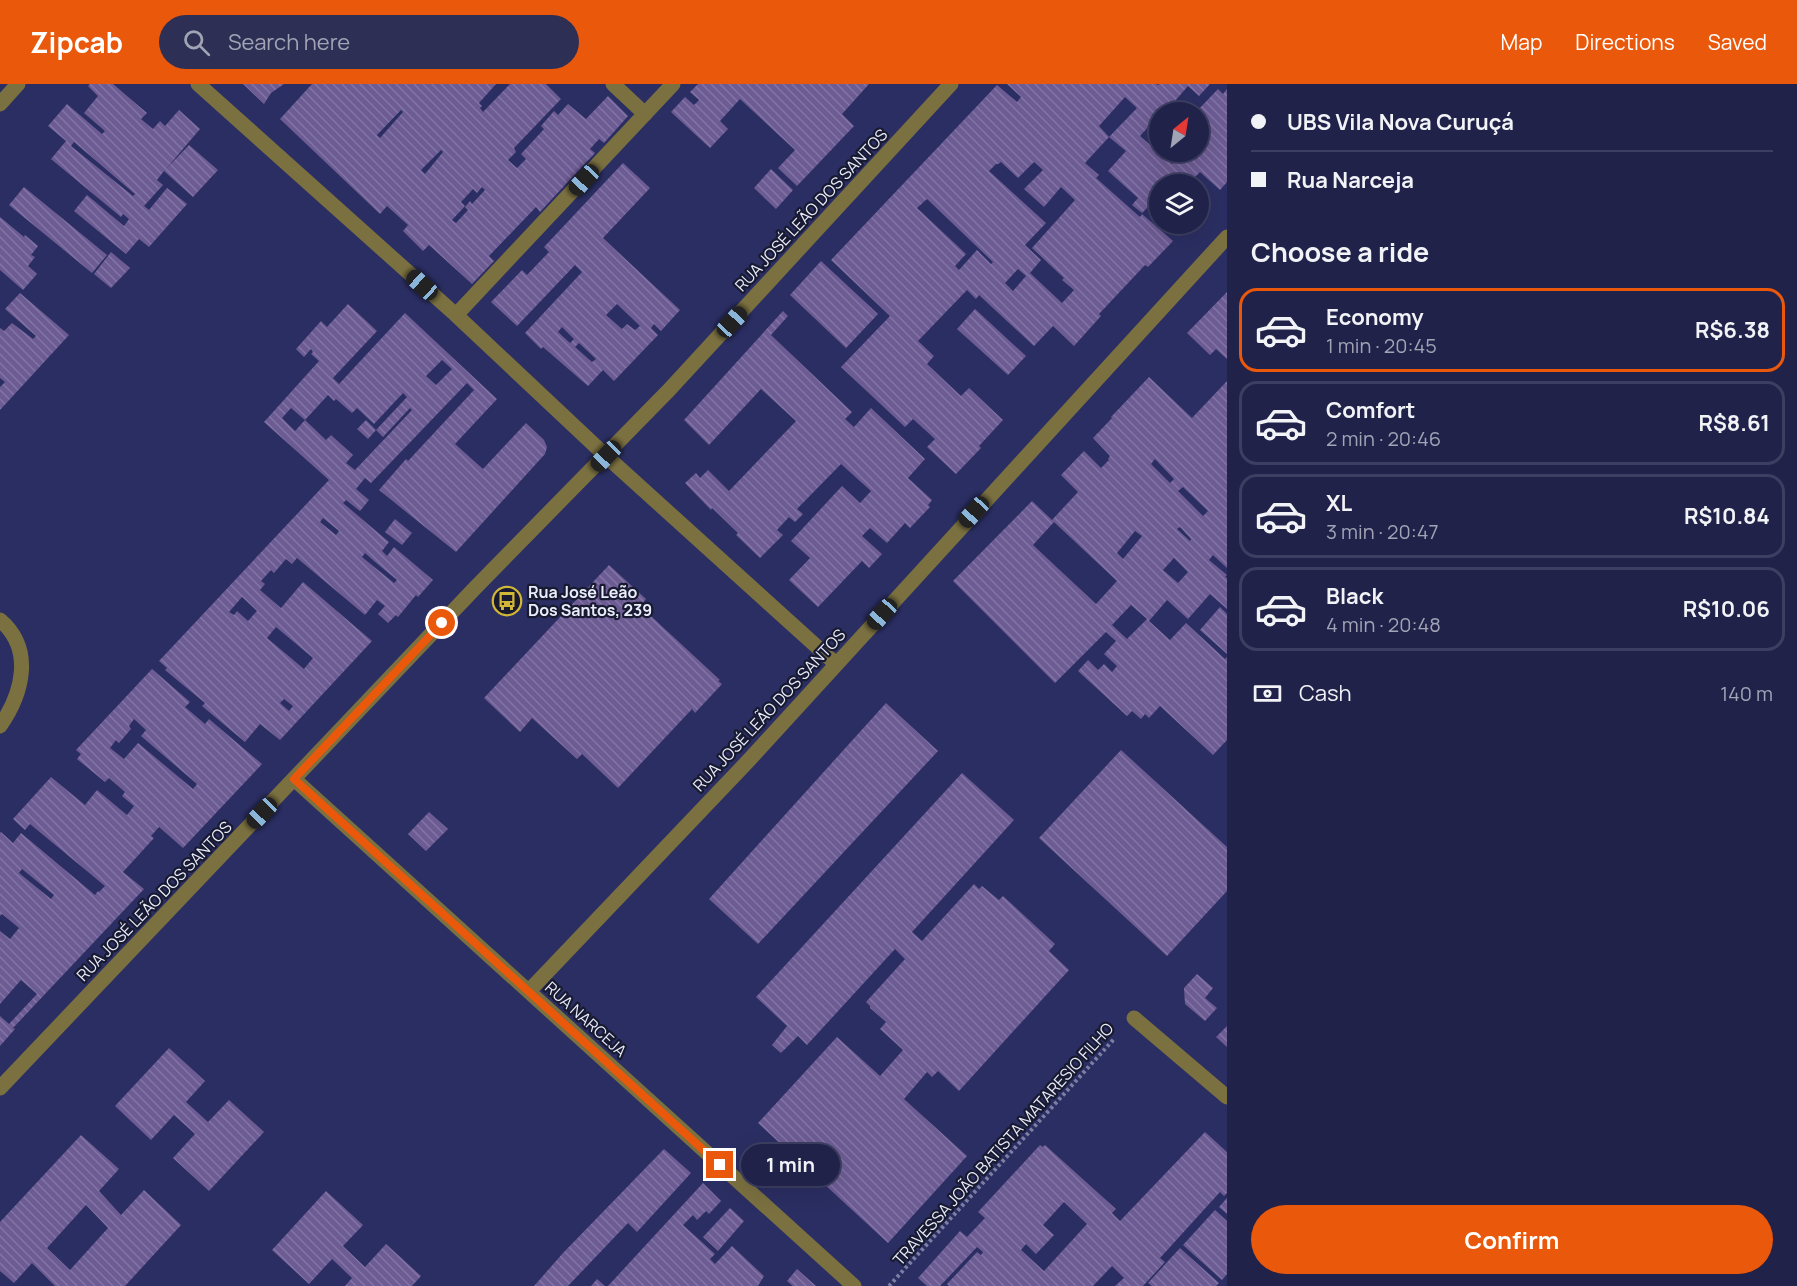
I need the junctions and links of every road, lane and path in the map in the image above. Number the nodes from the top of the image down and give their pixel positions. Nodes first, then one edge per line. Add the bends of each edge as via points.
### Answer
1 (18, 84) edge
2 (198, 84) edge
3 (613, 84) edge
4 (673, 84) edge
5 (951, 84) edge
6 (0, 104) edge
7 (645, 114) junction
8 (1227, 237) edge
9 (456, 315) junction
10 (606, 456) junction
11 (0, 620) edge
12 (836, 664) junction
13 (0, 726) edge
14 (294, 779) junction
15 (529, 991) junction
16 (1134, 1018) joint
17 (0, 1088) edge
18 (1227, 1097) edge
19 (854, 1286) edge
20 (889, 1286) edge

1 - 6 street
2 - 9 street
3 - 7 street
4 - 7 street
5 - 10 street, RUA JOSÉ LEÃO DOS SANTOS
7 - 9 street
8 - 12 street, RUA JOSÉ LEÃO DOS SANTOS
9 - 10 street
10 - 12 street
10 - 14 street, RUA JOSÉ LEÃO DOS SANTOS
11 - 13 street via 19,643 22,670 16,695
12 - 15 street, RUA JOSÉ LEÃO DOS SANTOS
14 - 15 street, RUA NARCEJA
14 - 17 street, RUA JOSÉ LEÃO DOS SANTOS
15 - 19 street, RUA NARCEJA
16 - 18 street
16 - 20 path, TRAVESSA JOÃO BATISTA MATARESIO FILHO

